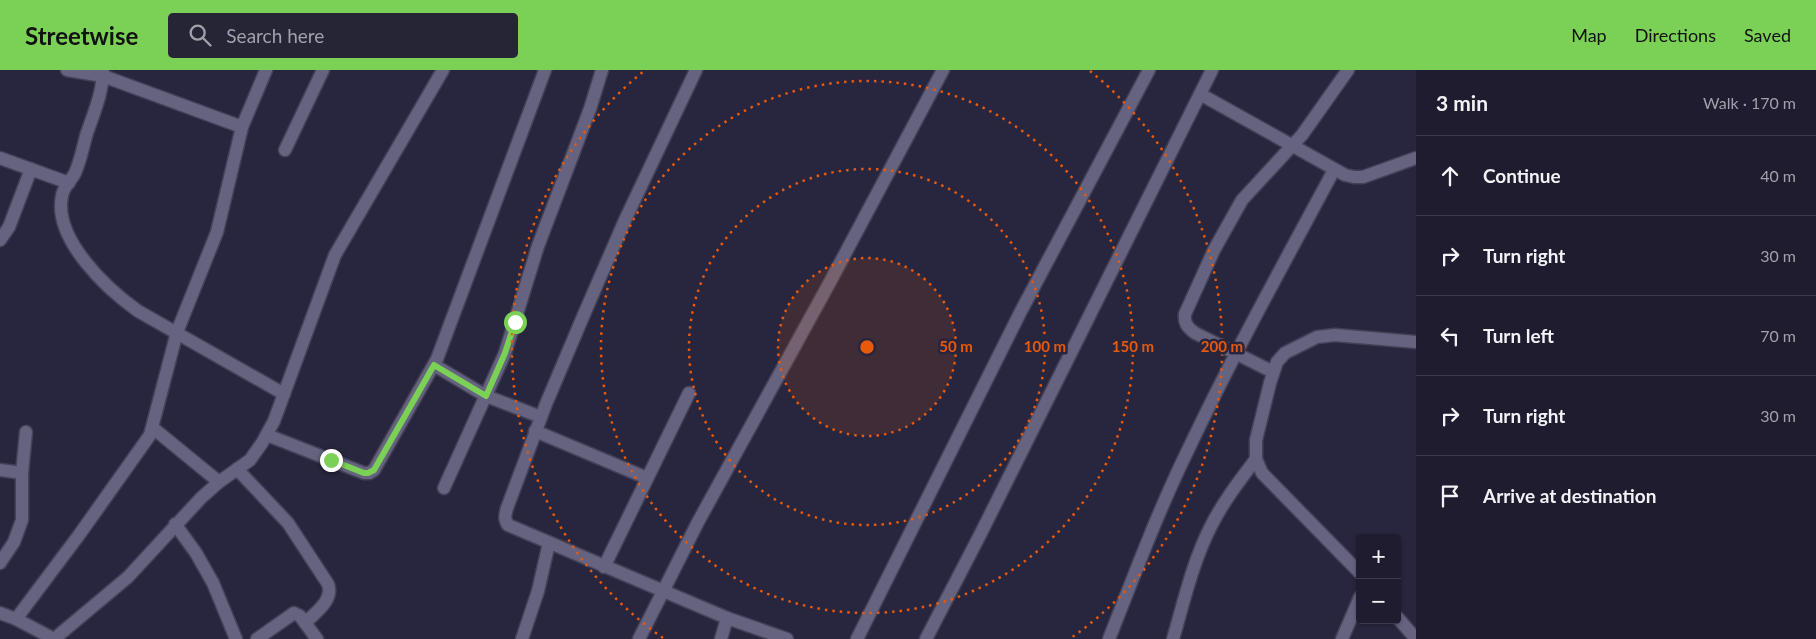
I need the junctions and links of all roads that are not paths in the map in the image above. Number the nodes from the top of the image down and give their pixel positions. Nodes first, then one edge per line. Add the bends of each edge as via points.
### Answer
1 (67, 70) edge
2 (266, 70) edge
3 (323, 70) edge
4 (443, 70) edge
5 (545, 70) edge
6 (602, 70) edge
7 (696, 70) edge
8 (943, 70) edge
9 (1149, 70) edge
10 (1212, 70) edge
11 (1348, 70) edge
12 (103, 73) edge
13 (1200, 94) junction
14 (242, 127) junction
15 (1292, 146) junction
16 (285, 150) dead end
17 (0, 158) edge
18 (1416, 158) edge
19 (31, 169) junction
20 (1334, 170) junction
21 (70, 183) junction
22 (0, 240) edge
23 (177, 332) junction
24 (1416, 342) edge
25 (1235, 354) junction
26 (434, 365) junction
27 (1273, 372) junction
28 (689, 393) dead end
29 (284, 394) junction
30 (486, 396) junction
31 (541, 417) junction
32 (153, 428) junction
33 (536, 431) junction
34 (26, 432) dead end
35 (267, 435) junction
36 (1256, 459) junction
37 (238, 469) junction
38 (0, 470) edge
39 (22, 473) junction
40 (647, 478) junction
41 (219, 482) junction
42 (444, 488) dead end
43 (175, 524) junction
44 (549, 543) junction
45 (0, 563) edge
46 (604, 567) junction
47 (1356, 569) edge
48 (664, 592) junction
49 (1356, 606) edge
50 (0, 613) edge
51 (727, 618) junction
52 (16, 619) junction
53 (1401, 621) edge
54 (305, 623) junction
55 (1416, 638) edge
56 (54, 639) edge
57 (236, 639) edge
58 (258, 639) edge
59 (317, 639) edge
60 (522, 639) edge
61 (639, 639) edge
62 (721, 639) edge
63 (787, 639) edge
64 (857, 639) edge
65 (926, 639) edge
66 (1109, 639) edge
67 (1173, 639) edge
68 (1342, 639) edge

1 - 12 street
2 - 14 street
3 - 16 street
4 - 29 street via 335,255
5 - 26 street
6 - 30 street via 538,246 505,353
7 - 31 street via 621,229
8 - 48 street via 698,522
9 - 64 street via 1020,314
10 - 13 street
11 - 15 street via 1314,121
12 - 14 street
12 - 21 street via 102,87
13 - 15 street
13 - 65 street
14 - 23 street via 217,232
15 - 20 street
15 - 25 street via 1242,200 1214,250 1185,314 1188,328
17 - 19 street
18 - 20 street via 1363,176 1354,177
19 - 21 street
19 - 22 street via 9,227
20 - 25 street
21 - 23 street via 61,196 62,221 74,246 120,298
23 - 29 street
23 - 32 street
24 - 27 street via 1335,335 1317,337 1285,353
25 - 27 street
25 - 66 street via 1187,451
26 - 30 street
26 - 35 street via 382,458 368,473
27 - 36 street via 1256,440
28 - 40 street
29 - 35 street
30 - 31 street
30 - 42 street
31 - 33 street
32 - 41 street
32 - 52 street
33 - 40 street
33 - 44 street via 505,515 508,525
34 - 39 street
35 - 37 street via 250,460
36 - 47 street via 1262,473
36 - 67 street via 1211,526 1199,553
37 - 41 street
37 - 54 street via 288,523 328,584 328,598
38 - 39 street
39 - 45 street via 22,520 14,542
40 - 46 street
41 - 43 street
43 - 56 street via 128,577
43 - 57 street via 213,583
44 - 46 street
44 - 60 street
46 - 48 street
48 - 51 street
48 - 61 street
49 - 68 street
50 - 52 street
51 - 62 street
51 - 63 street
52 - 56 street
53 - 55 street
54 - 58 street via 297,613 290,614
54 - 59 street

